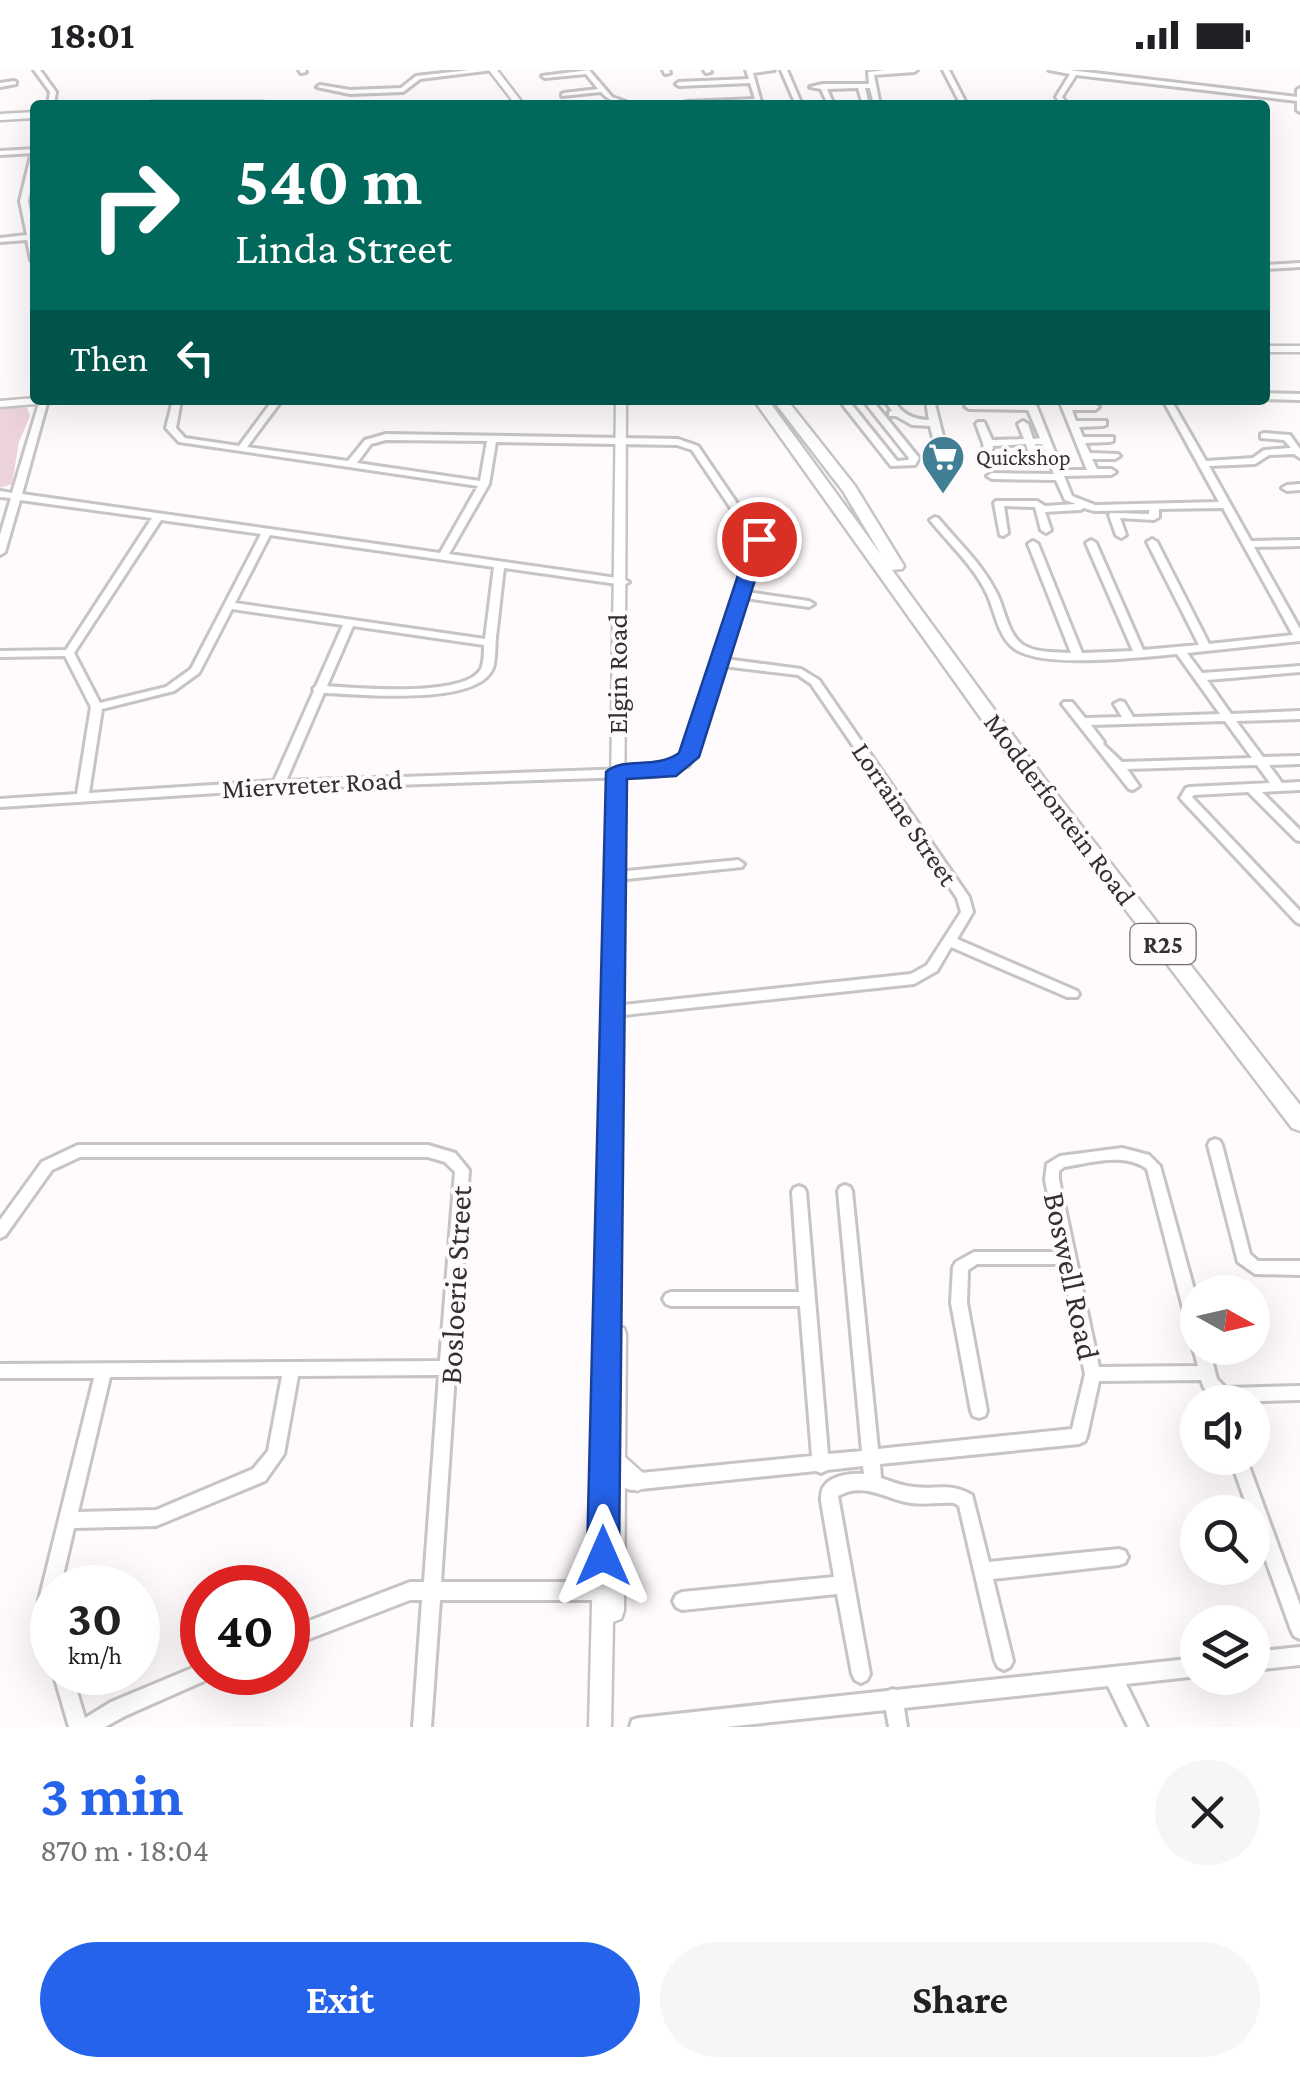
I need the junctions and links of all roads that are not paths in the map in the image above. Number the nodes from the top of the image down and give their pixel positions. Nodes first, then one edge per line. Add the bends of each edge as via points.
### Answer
1 (37, 70) edge
2 (491, 70) edge
3 (749, 70) edge
4 (772, 70) edge
5 (786, 70) edge
6 (914, 70) edge
7 (946, 70) edge
8 (1052, 70) edge
9 (1128, 70) edge
10 (587, 71) edge
11 (872, 72) edge
12 (1074, 74) junction
13 (545, 76) dead end
14 (1122, 80) junction
15 (752, 81) junction
16 (14, 83) dead end
17 (679, 84) dead end
18 (0, 85) edge
19 (823, 86) junction
20 (861, 86) junction
21 (872, 86) junction
22 (320, 87) dead end
23 (813, 87) dead end
24 (604, 90) junction
25 (1213, 91) junction
26 (564, 94) dead end
27 (1299, 96) edge
28 (812, 98) dead end
29 (842, 98) dead end
30 (52, 100) edge
31 (516, 100) edge
32 (622, 100) edge
33 (757, 100) edge
34 (798, 100) edge
35 (829, 100) edge
36 (865, 100) edge
37 (875, 100) edge
38 (961, 100) edge
39 (1063, 100) edge
40 (1214, 100) edge
41 (1300, 110) edge
42 (30, 113) edge
43 (0, 114) edge
44 (0, 153) edge
45 (30, 154) edge
46 (30, 175) edge
47 (30, 232) edge
48 (30, 237) edge
49 (0, 240) edge
50 (1300, 265) edge
51 (1270, 268) edge
52 (1270, 344) edge
53 (1300, 346) edge
54 (1270, 396) edge
55 (1300, 397) edge
56 (6, 403) edge
57 (43, 405) edge
58 (176, 405) edge
59 (274, 405) edge
60 (625, 405) edge
61 (765, 405) edge
62 (784, 405) edge
63 (847, 405) edge
64 (870, 405) edge
65 (892, 405) edge
66 (931, 405) edge
67 (1027, 405) edge
68 (1064, 405) edge
69 (1074, 405) edge
70 (1170, 405) edge
71 (968, 406) dead end
72 (1095, 407) dead end
73 (898, 413) junction
74 (880, 416) junction
75 (38, 421) junction
76 (934, 423) junction
77 (1103, 423) dead end
78 (981, 424) dead end
79 (1024, 424) dead end
80 (1073, 424) junction
81 (1264, 436) dead end
82 (492, 439) junction
83 (1110, 439) dead end
84 (1080, 440) junction
85 (1046, 441) junction
86 (623, 442) junction
87 (1030, 442) junction
88 (240, 449) junction
89 (1299, 453) edge
90 (1087, 456) junction
91 (1115, 456) dead end
92 (1035, 458) dead end
93 (351, 464) junction
94 (1201, 464) junction
95 (945, 465) dead end
96 (1094, 472) junction
97 (1111, 472) dead end
98 (1055, 475) junction
99 (992, 476) dead end
100 (484, 484) junction
101 (1300, 487) edge
102 (1287, 488) dead end
103 (0, 494) edge
104 (15, 496) junction
105 (1225, 504) junction
106 (1079, 506) junction
107 (1154, 506) junction
108 (1042, 508) junction
109 (156, 518) junction
110 (935, 520) dead end
111 (1046, 530) dead end
112 (266, 532) junction
113 (1003, 532) dead end
114 (1122, 536) dead end
115 (1152, 542) dead end
116 (1300, 542) edge
117 (1091, 543) dead end
118 (1032, 544) dead end
119 (1248, 544) junction
120 (0, 552) edge
121 (443, 558) junction
122 (499, 565) junction
123 (620, 582) junction
124 (744, 595) junction
125 (809, 604) dead end
126 (229, 605) junction
127 (349, 624) junction
128 (932, 636) junction
129 (1300, 638) edge
130 (490, 643) junction
131 (1205, 647) junction
132 (1181, 652) junction
133 (68, 653) junction
134 (1139, 653) junction
135 (0, 654) edge
136 (1077, 655) junction
137 (720, 662) junction
138 (1300, 669) edge
139 (1199, 677) junction
140 (318, 689) junction
141 (1068, 704) dead end
142 (1120, 704) dead end
143 (98, 707) junction
144 (1300, 715) edge
145 (1228, 717) junction
146 (1129, 720) junction
147 (1082, 722) junction
148 (1300, 760) edge
149 (1260, 762) junction
150 (1119, 766) junction
151 (620, 772) junction
152 (278, 785) junction
153 (1134, 786) dead end
154 (1278, 786) junction
155 (1300, 786) edge
156 (1251, 788) junction
157 (82, 798) junction
158 (0, 803) edge
159 (1300, 837) edge
160 (738, 864) dead end
161 (620, 875) junction
162 (1300, 919) edge
163 (951, 942) junction
164 (1072, 994) dead end
165 (617, 1011) junction
166 (1300, 1122) edge
167 (1215, 1145) dead end
168 (845, 1191) dead end
169 (799, 1192) dead end
170 (0, 1232) edge
171 (1067, 1258) junction
172 (1300, 1268) edge
173 (1183, 1275) edge
174 (670, 1299) dead end
175 (808, 1299) junction
176 (1205, 1365) edge
177 (450, 1368) junction
178 (291, 1369) junction
179 (104, 1370) junction
180 (0, 1371) edge
181 (1207, 1373) junction
182 (1092, 1374) junction
183 (1300, 1392) edge
184 (980, 1410) dead end
185 (870, 1460) junction
186 (821, 1465) junction
187 (1244, 1475) edge
188 (618, 1478) junction
189 (873, 1482) junction
190 (67, 1520) junction
191 (1119, 1557) dead end
192 (56, 1565) edge
193 (983, 1571) junction
194 (843, 1585) junction
195 (433, 1588) junction
196 (608, 1591) junction
197 (682, 1602) dead end
198 (310, 1629) edge
199 (1300, 1630) edge
200 (1300, 1656) edge
201 (1270, 1659) edge
202 (1004, 1660) dead end
203 (1180, 1669) edge
204 (860, 1674) dead end
205 (1114, 1676) junction
206 (180, 1682) edge
207 (69, 1695) edge
208 (893, 1698) junction
209 (78, 1727) edge
210 (88, 1727) edge
211 (422, 1727) edge
212 (600, 1727) edge
213 (610, 1727) edge
214 (639, 1727) edge
215 (898, 1727) edge
216 (1138, 1727) edge

1 - 30 street via 54,92
2 - 22 street via 418,77 403,90
2 - 31 street
3 - 4 street
3 - 15 street
5 - 34 street
6 - 11 street
7 - 38 street
8 - 12 street
9 - 14 street
10 - 13 street
10 - 24 street
11 - 21 street
12 - 14 street
12 - 39 street via 1061,92
14 - 25 street
15 - 17 street
15 - 33 street
16 - 18 street
19 - 20 street
19 - 23 street
19 - 35 street
20 - 21 street
20 - 36 street
21 - 37 street
24 - 26 street
24 - 32 street
25 - 27 street
25 - 40 street
27 - 41 street
28 - 35 street
29 - 35 street
42 - 43 main road
44 - 45 street
46 - 47 street via 24,201
48 - 49 street
50 - 51 street
52 - 53 street
54 - 55 street
56 - 75 street via 30,408
57 - 75 street
58 - 88 street via 170,428 176,438
59 - 88 street
60 - 86 street, Elgin Road
61 - 128 main road, Modderfontein Road / R25
62 - 128 main road, Modderfontein Road / R25 via 866,512
63 - 74 street via 894,464 912,464
64 - 74 street
65 - 73 street
66 - 76 street
67 - 71 street
67 - 85 street
68 - 80 street
69 - 72 street
70 - 94 street
73 - 74 street
73 - 76 street
75 - 104 street
76 - 95 street
77 - 80 street
78 - 87 street via 988,448
79 - 87 street
80 - 84 street
81 - 89 street via 1287,436
82 - 86 street
82 - 93 street via 378,438
82 - 100 street
83 - 84 street
84 - 90 street
85 - 87 street
85 - 98 street
86 - 123 street, Elgin Road
86 - 124 street via 695,448 759,539
87 - 92 street
88 - 93 street
89 - 94 street
90 - 91 street
90 - 96 street
93 - 100 street
94 - 105 street
96 - 97 street
96 - 98 street
98 - 99 street
98 - 106 street
100 - 121 street
101 - 102 street
103 - 104 street
104 - 109 street
104 - 120 street
105 - 107 street
105 - 119 street
106 - 107 street
106 - 108 street
107 - 114 street via 1154,516 1114,516
108 - 111 street
108 - 113 street via 999,503
109 - 112 street
109 - 133 street
110 - 136 street via 987,584 1011,638 1035,655
112 - 121 street
112 - 126 street
115 - 131 street
116 - 119 street
117 - 134 street
118 - 136 street
119 - 129 street
121 - 122 street
122 - 123 street
122 - 130 street
123 - 151 street, Elgin Road
124 - 125 street
124 - 137 street
126 - 127 street
126 - 143 street via 184,680
127 - 130 street
127 - 140 street
128 - 166 main road, Modderfontein Road / R25
129 - 131 street
130 - 140 street via 488,670 465,688
131 - 132 street
132 - 134 street
132 - 139 street
133 - 135 street
133 - 143 street
134 - 136 street
137 - 151 street, Miervreter Road via 684,764 669,771
137 - 163 street, Lorraine Street via 792,670 816,682 966,905
138 - 139 street
139 - 145 street
140 - 152 street
141 - 147 street
142 - 146 street
143 - 157 street
144 - 145 street
145 - 146 street
145 - 149 street
146 - 147 street
147 - 150 street
148 - 149 street
149 - 150 street
149 - 154 street
150 - 153 street
151 - 152 street, Miervreter Road
151 - 161 street, Elgin Road
152 - 157 street, Miervreter Road
154 - 155 street
154 - 156 street
156 - 159 street
156 - 162 street via 1190,792 1186,798
157 - 158 street, Miervreter Road
160 - 161 street
161 - 165 street, Elgin Road
163 - 164 street
163 - 165 street via 914,979
165 - 188 street, Elgin Road
167 - 172 street via 1244,1256 1256,1267
168 - 185 street
169 - 175 street
170 - 177 street, Bosloerie Street via 47,1166 78,1150 441,1154 462,1170 464,1181
171 - 173 street, Boswell Road via 1052,1180 1055,1164 1128,1155 1147,1159 1158,1177
171 - 182 street, Boswell Road
171 - 184 street via 974,1258 961,1267 959,1303
174 - 175 street
175 - 186 street
176 - 181 street
177 - 178 street
177 - 195 street, Bosloerie Street
178 - 179 street
178 - 190 street via 276,1454 259,1475 156,1518
179 - 180 street
179 - 190 street
181 - 182 street
181 - 183 street via 1214,1390 1228,1398
182 - 185 street, Boswell Road via 1084,1429 1074,1439
185 - 186 street, Boswell Road
185 - 189 street
186 - 188 street, Boswell Road
187 - 199 street
188 - 196 street, Elgin Road
189 - 193 street via 912,1495 962,1497
189 - 194 street via 830,1490
190 - 192 street
191 - 193 street
193 - 202 street
194 - 197 street
194 - 204 street
195 - 196 street
195 - 198 street via 395,1594
195 - 211 street, Bosloerie Street
196 - 212 street, Elgin Road
196 - 213 street, Elgin Road
200 - 201 street
203 - 205 street
205 - 208 street
205 - 216 street
206 - 210 street
207 - 209 street
208 - 214 street
208 - 215 street

